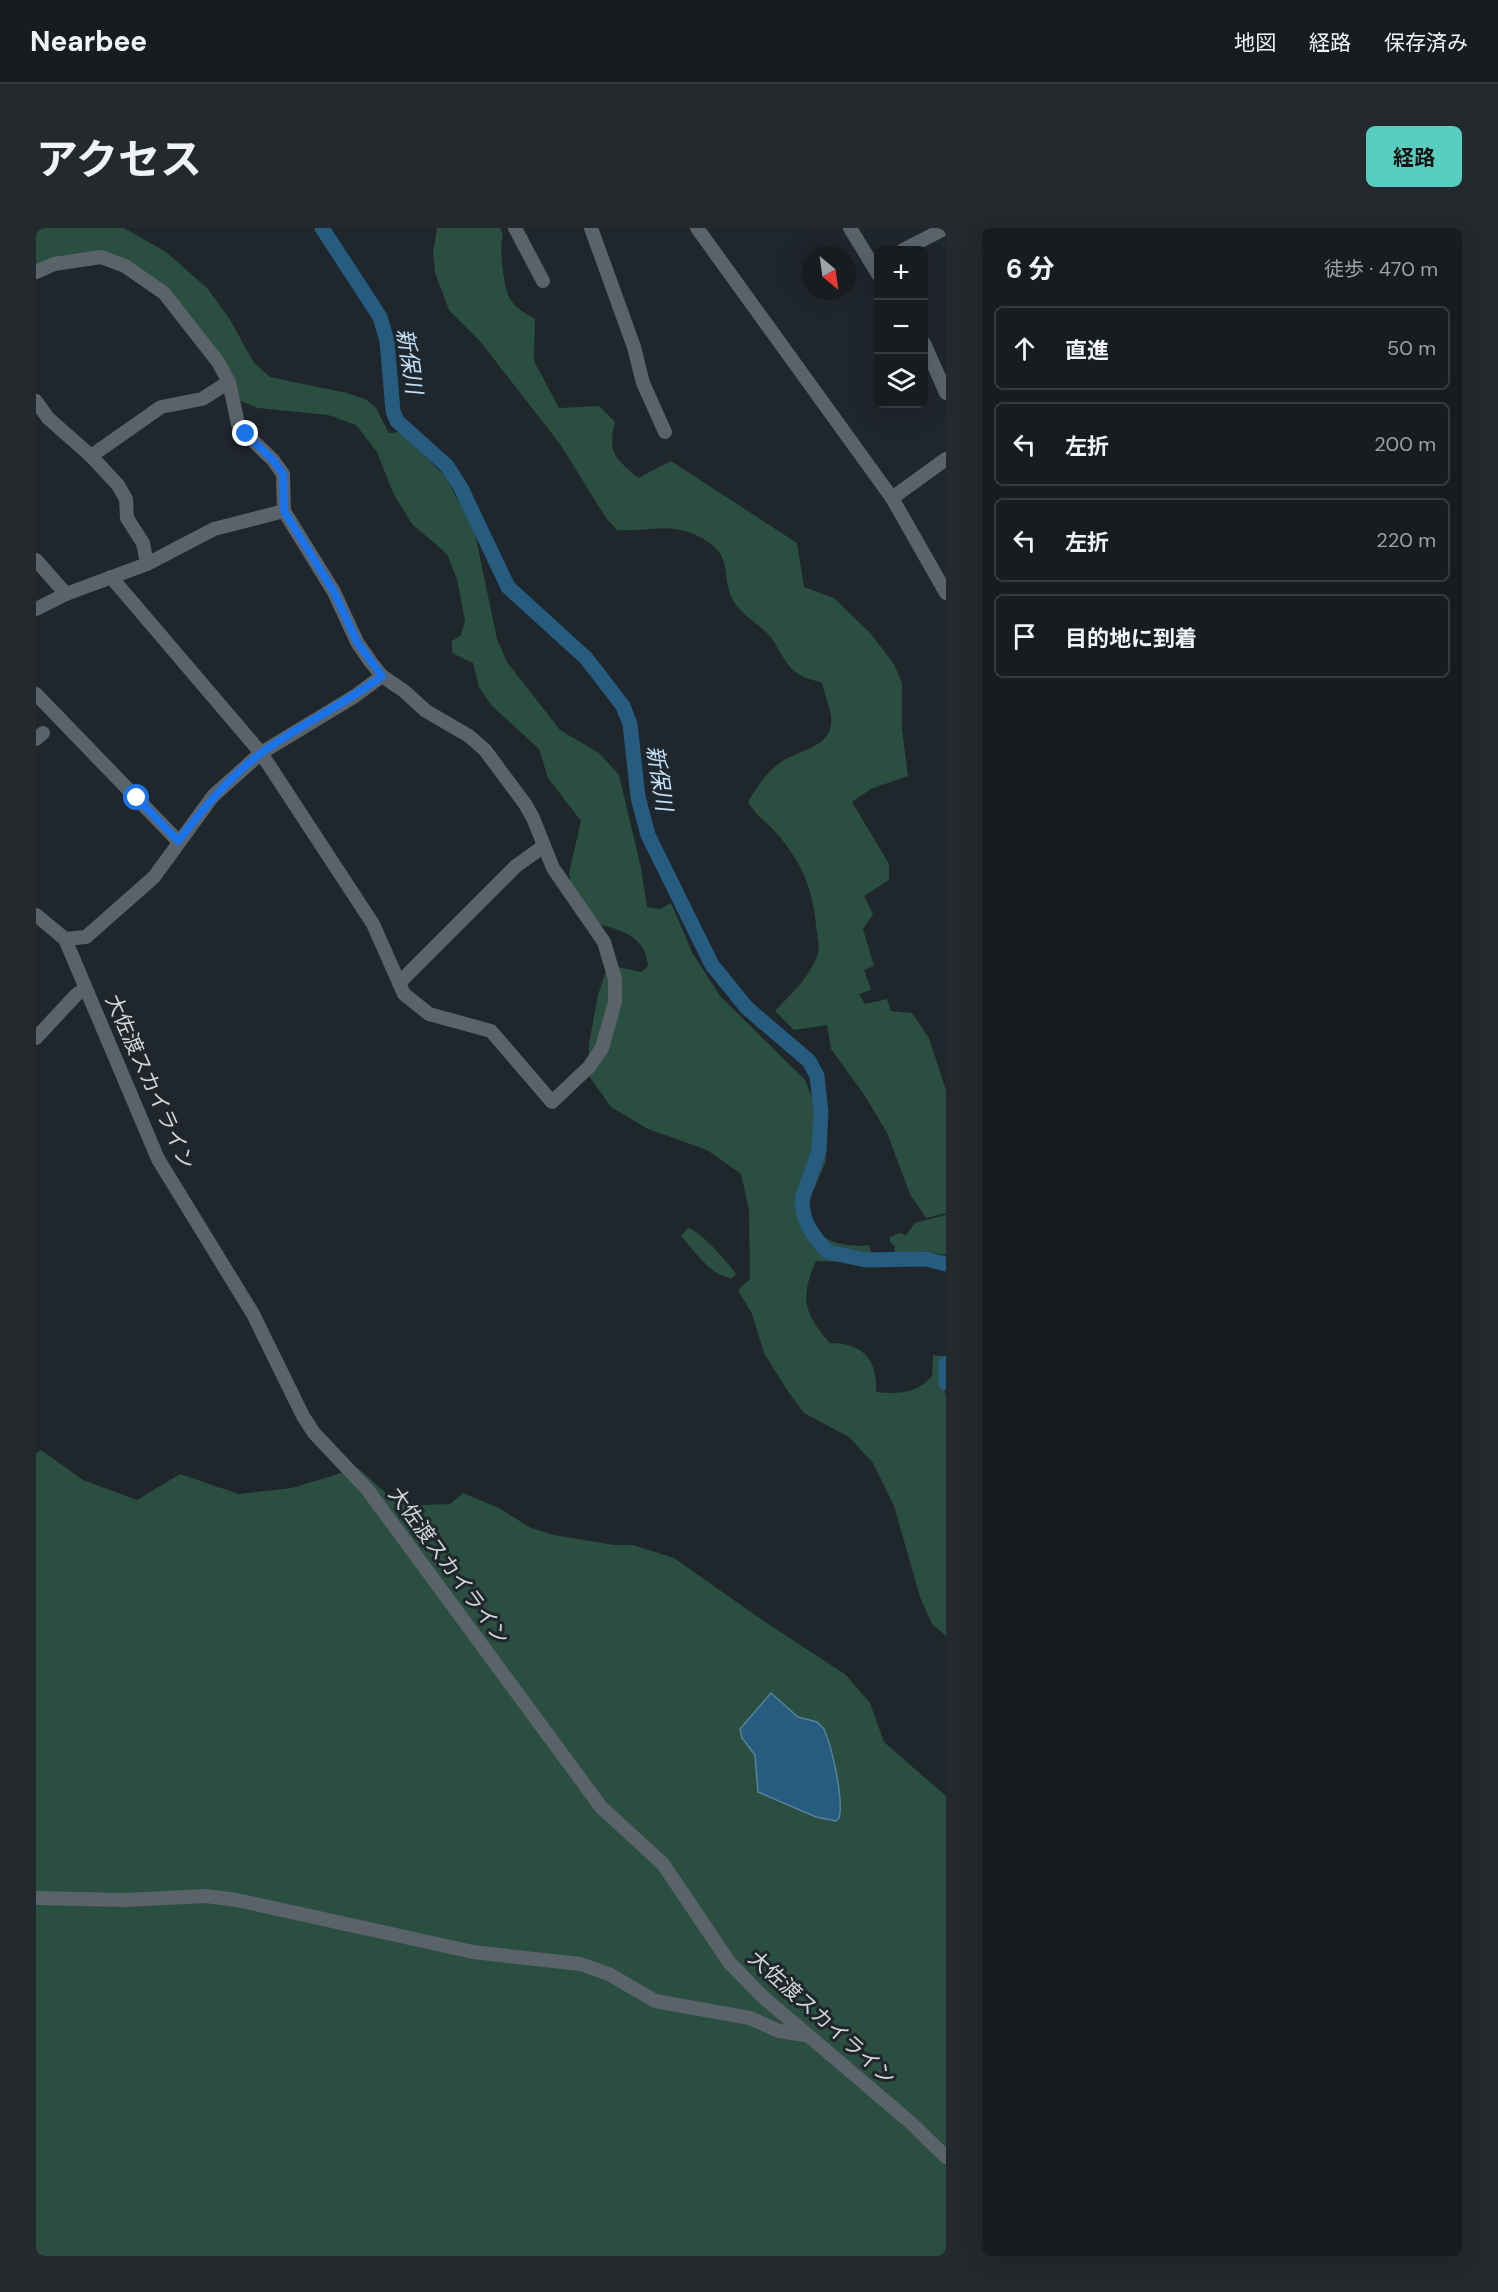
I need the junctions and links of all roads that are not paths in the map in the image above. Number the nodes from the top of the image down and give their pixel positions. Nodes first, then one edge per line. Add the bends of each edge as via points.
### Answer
1 (515, 228) edge
2 (591, 228) edge
3 (696, 228) edge
4 (850, 228) edge
5 (946, 228) edge
6 (911, 246) edge
7 (874, 264) edge
8 (36, 272) edge
9 (543, 281) dead end
10 (928, 352) edge
11 (229, 382) junction
12 (946, 393) edge
13 (36, 401) edge
14 (665, 432) dead end
15 (91, 456) junction
16 (946, 459) edge
17 (892, 498) junction
18 (284, 511) junction
19 (36, 560) edge
20 (147, 564) junction
21 (111, 577) junction
22 (946, 593) edge
23 (66, 594) junction
24 (36, 609) edge
25 (382, 676) junction
26 (36, 694) edge
27 (261, 753) junction
28 (178, 841) junction
29 (544, 846) junction
30 (36, 915) edge
31 (65, 939) junction
32 (399, 983) junction
33 (85, 989) junction
34 (36, 1038) edge
35 (36, 1898) edge
36 (807, 2036) junction
37 (946, 2157) edge

1 - 9 street
2 - 14 street via 643,382
3 - 17 street
4 - 7 street
5 - 6 street
8 - 11 street via 54,264 101,257 125,266 164,292
10 - 12 street
11 - 15 street via 202,399 161,407
11 - 18 street via 238,424 283,474
13 - 15 street via 48,418
15 - 20 street via 124,493 127,518 143,543
16 - 17 street
17 - 22 street
18 - 20 street via 214,529
18 - 25 street via 334,592 357,642
19 - 23 street
20 - 21 street
21 - 23 street
21 - 27 street
23 - 24 street
25 - 27 street
25 - 29 street via 485,750 525,804
26 - 28 street
27 - 28 street via 213,796
27 - 32 street via 373,924
28 - 31 street via 154,877 86,937
29 - 32 street via 516,866
29 - 32 street via 553,868 604,942 615,979 615,1002 602,1048 589,1067 552,1102 491,1031 429,1014 404,994
30 - 31 street, 大佐渡スカイライン
31 - 33 street, 大佐渡スカイライン
33 - 34 street
33 - 36 street, 大佐渡スカイライン via 158,1159 254,1314 314,1433 367,1489 601,1807 663,1864 729,1962
35 - 36 street via 124,1900 206,1896 237,1900 473,1952 580,1964 609,1974 656,2001 750,2018 779,2031
36 - 37 street, 大佐渡スカイライン

